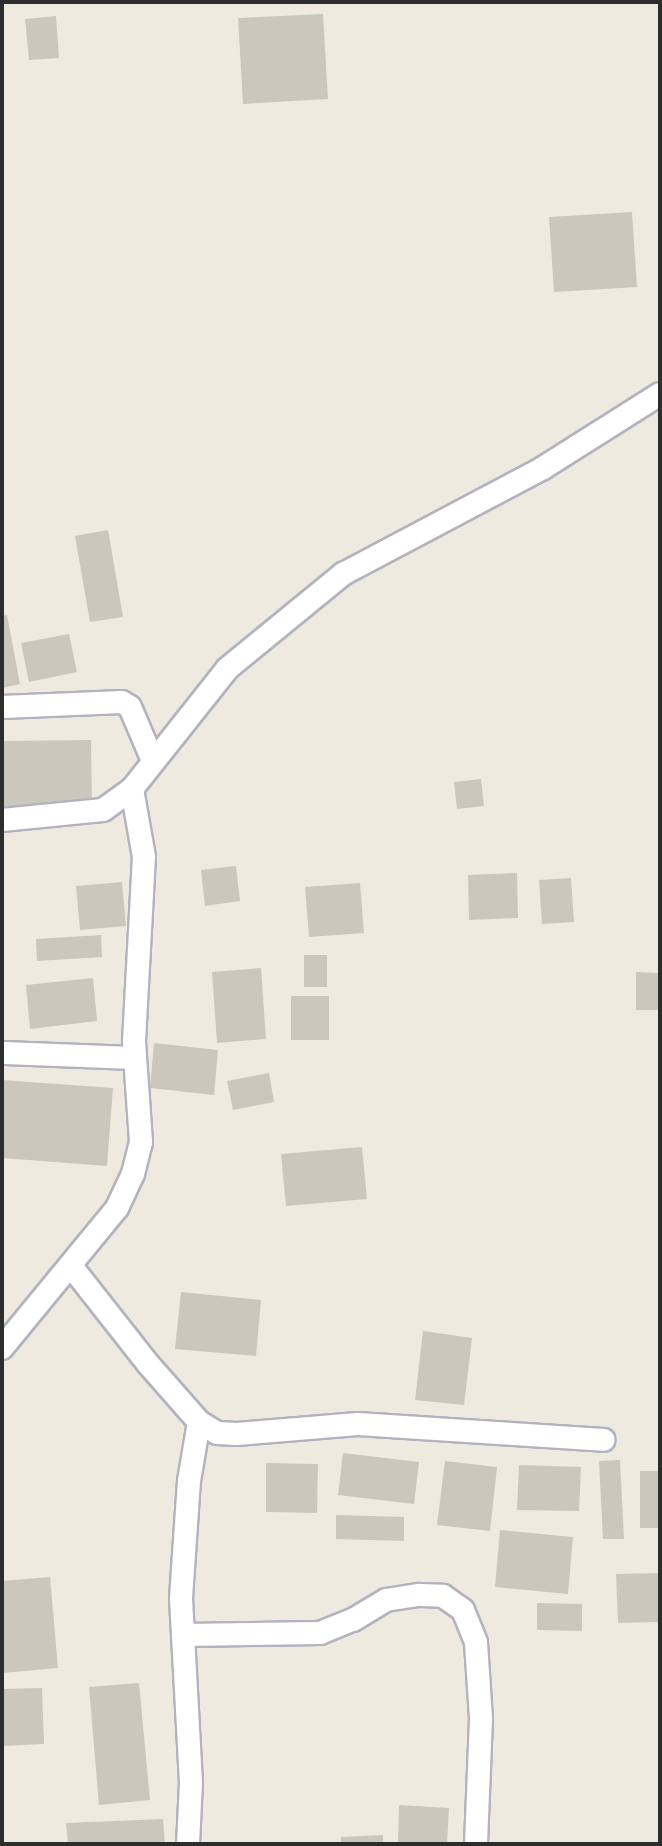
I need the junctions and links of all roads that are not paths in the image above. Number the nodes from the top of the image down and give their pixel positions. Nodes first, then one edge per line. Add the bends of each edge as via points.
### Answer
1 (660, 394) edge
2 (2, 707) edge
3 (153, 761) junction
4 (132, 789) junction
5 (2, 820) edge
6 (2, 1053) edge
7 (135, 1058) junction
8 (71, 1266) junction
9 (2, 1348) edge
10 (199, 1422) junction
11 (603, 1440) dead end
12 (183, 1635) junction
13 (188, 1844) edge
14 (476, 1844) edge

1 - 3 street via 543,468 343,574 228,668
2 - 3 street via 122,702 130,707
3 - 4 street
4 - 5 street via 103,810
4 - 7 street via 144,857
6 - 7 street
7 - 8 street via 141,1142 133,1174 117,1208
8 - 9 street
8 - 10 street
10 - 11 street via 217,1433 237,1434 358,1424
10 - 12 street via 188,1495
12 - 13 street via 191,1783
12 - 14 street via 320,1633 386,1600 419,1595 443,1596 463,1610 476,1643 481,1719

